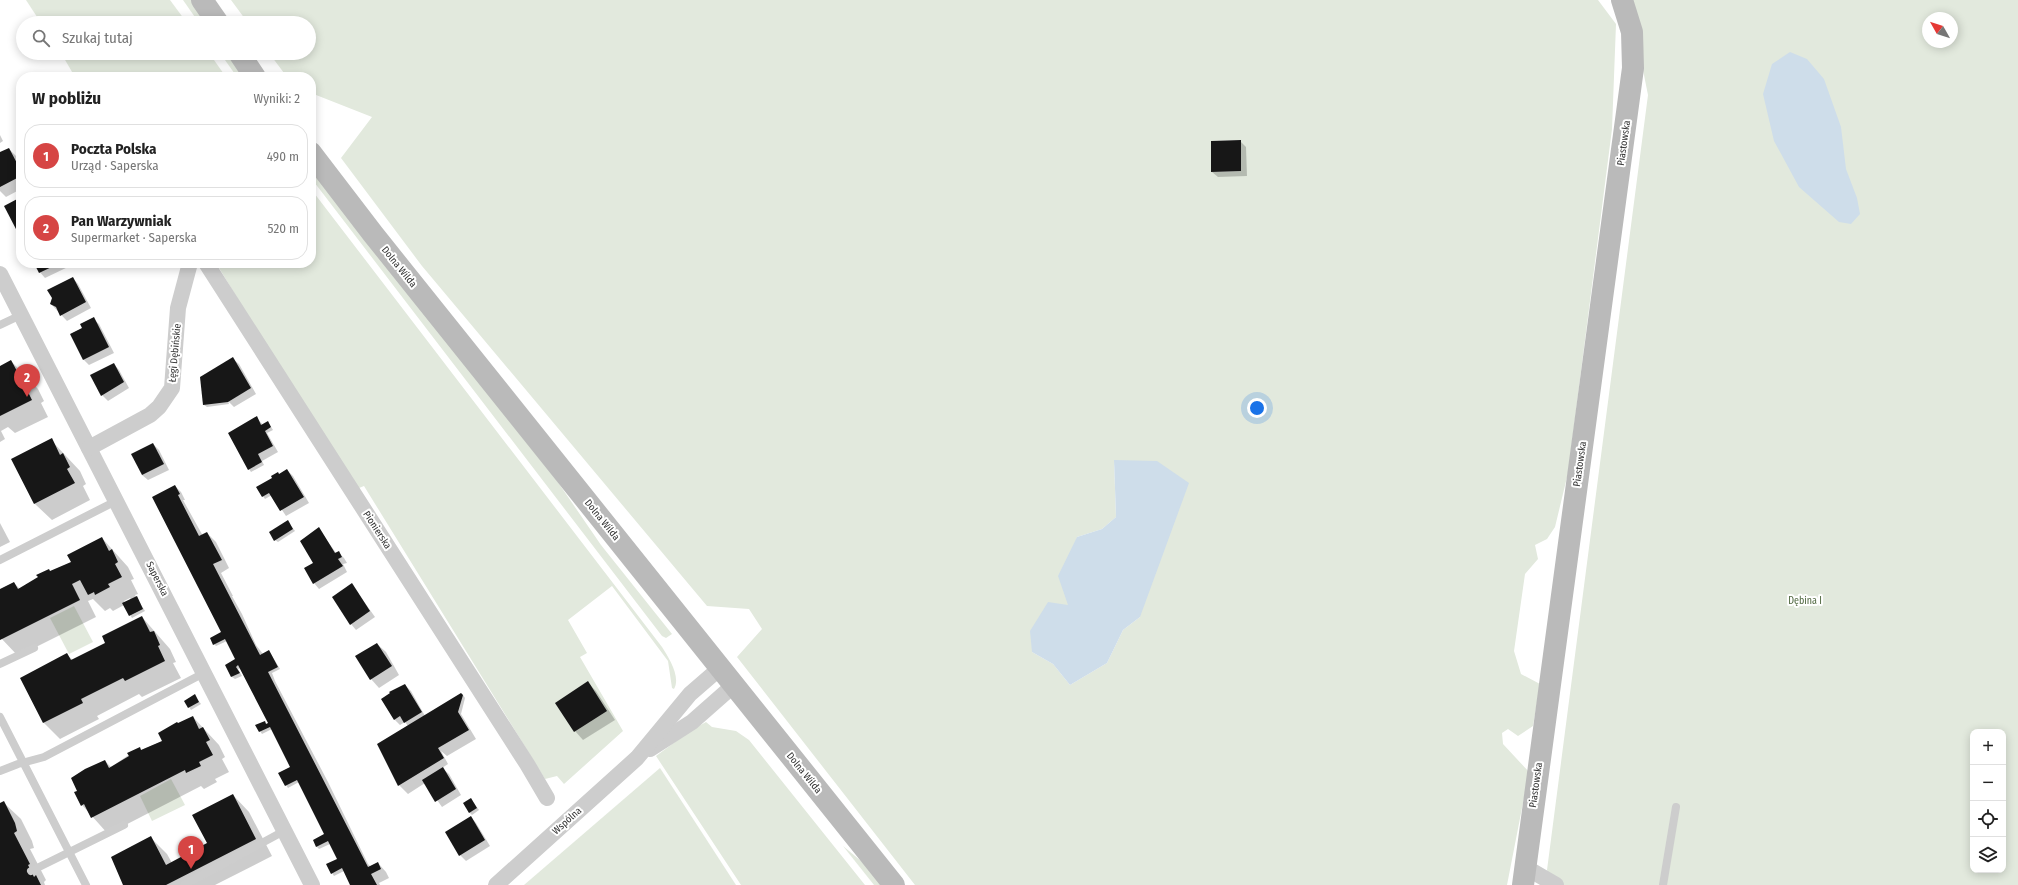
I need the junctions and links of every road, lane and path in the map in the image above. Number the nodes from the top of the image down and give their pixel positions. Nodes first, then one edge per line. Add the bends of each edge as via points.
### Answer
1 (202, 0) edge
2 (1622, 0) edge
3 (213, 16) edge
4 (243, 60) edge
5 (251, 72) edge
6 (316, 160) edge
7 (189, 268) edge
8 (209, 268) edge
9 (0, 274) edge
10 (21, 315) junction
11 (0, 325) edge
12 (90, 448) junction
13 (116, 501) junction
14 (0, 560) edge
15 (34, 648) dead end
16 (0, 664) edge
17 (720, 668) junction
18 (204, 673) junction
19 (734, 685) junction
20 (0, 717) edge
21 (637, 758) junction
22 (23, 762) junction
23 (0, 771) edge
24 (547, 798) dead end
25 (1676, 807) dead end
26 (124, 825) dead end
27 (284, 831) junction
28 (69, 852) junction
29 (31, 871) dead end
30 (1524, 876) edge
31 (308, 884) edge
32 (86, 885) edge
33 (184, 885) edge
34 (496, 885) edge
35 (894, 885) edge
36 (1556, 885) edge
37 (1663, 885) edge

1 - 3 main road
2 - 30 main road, Piastowska via 1631,27 1633,68
4 - 5 main road
6 - 17 main road, Dolna Wilda
7 - 12 street, Łęgi Dębińskie via 178,308 172,388 150,415
8 - 24 street, Pionierska
9 - 10 street, Saperska
10 - 11 lane
10 - 12 street, Saperska
12 - 13 street, Saperska
13 - 14 lane
13 - 18 street, Saperska
15 - 16 lane
17 - 19 main road, Dolna Wilda
17 - 21 street, Wspólna via 690,694
18 - 22 lane via 44,757
18 - 27 street, Saperska
19 - 21 street, Wspólna via 692,722
19 - 35 main road, Dolna Wilda
20 - 22 lane
21 - 34 street, Wspólna
22 - 23 lane
22 - 28 lane
25 - 37 lane
26 - 28 lane
27 - 31 street, Saperska
27 - 33 lane
28 - 29 lane
28 - 32 lane
30 - 36 street

